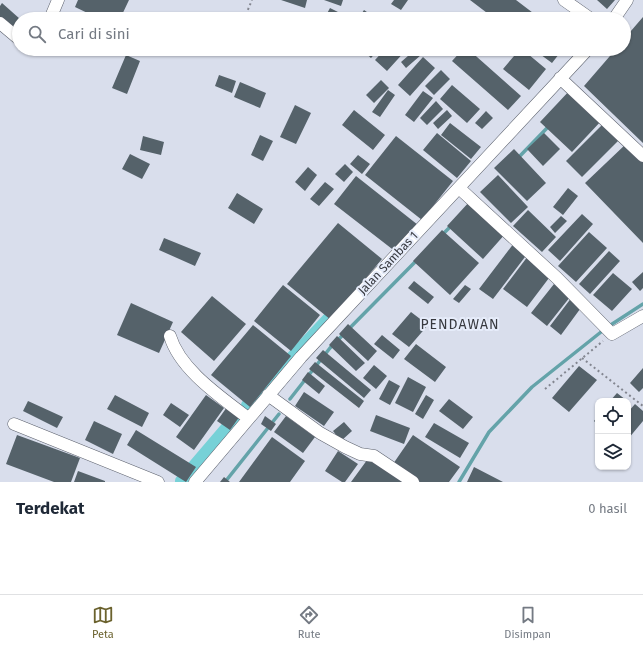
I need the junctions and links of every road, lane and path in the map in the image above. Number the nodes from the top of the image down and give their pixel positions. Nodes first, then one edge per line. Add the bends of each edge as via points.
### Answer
1 (58, 0) edge
2 (252, 0) edge
3 (564, 0) edge
4 (627, 0) edge
5 (53, 12) edge
6 (247, 12) edge
7 (581, 12) edge
8 (619, 12) edge
9 (0, 23) edge
10 (12, 33) edge
11 (581, 56) edge
12 (560, 78) junction
13 (643, 156) edge
14 (460, 188) junction
15 (643, 316) edge
16 (607, 328) junction
17 (170, 336) dead end
18 (582, 358) junction
19 (545, 389) dead end
20 (268, 395) junction
21 (643, 406) edge
22 (248, 418) junction
23 (14, 424) dead end
24 (158, 482) edge
25 (195, 482) edge
26 (413, 482) edge

1 - 5 street
2 - 6 path
3 - 7 street
4 - 8 street
9 - 10 street
11 - 12 street, Jalan Sambas 1
12 - 13 street
12 - 14 street, Jalan Sambas 1
14 - 16 street
14 - 20 street, Jalan Sambas 1
15 - 16 street
16 - 18 path
17 - 22 street via 173,347 196,375
18 - 19 path
18 - 21 path
20 - 22 street, Jalan Sambas 1
20 - 26 street via 320,433 360,454 374,456
22 - 25 street, Jalan Sambas 1
23 - 24 street

